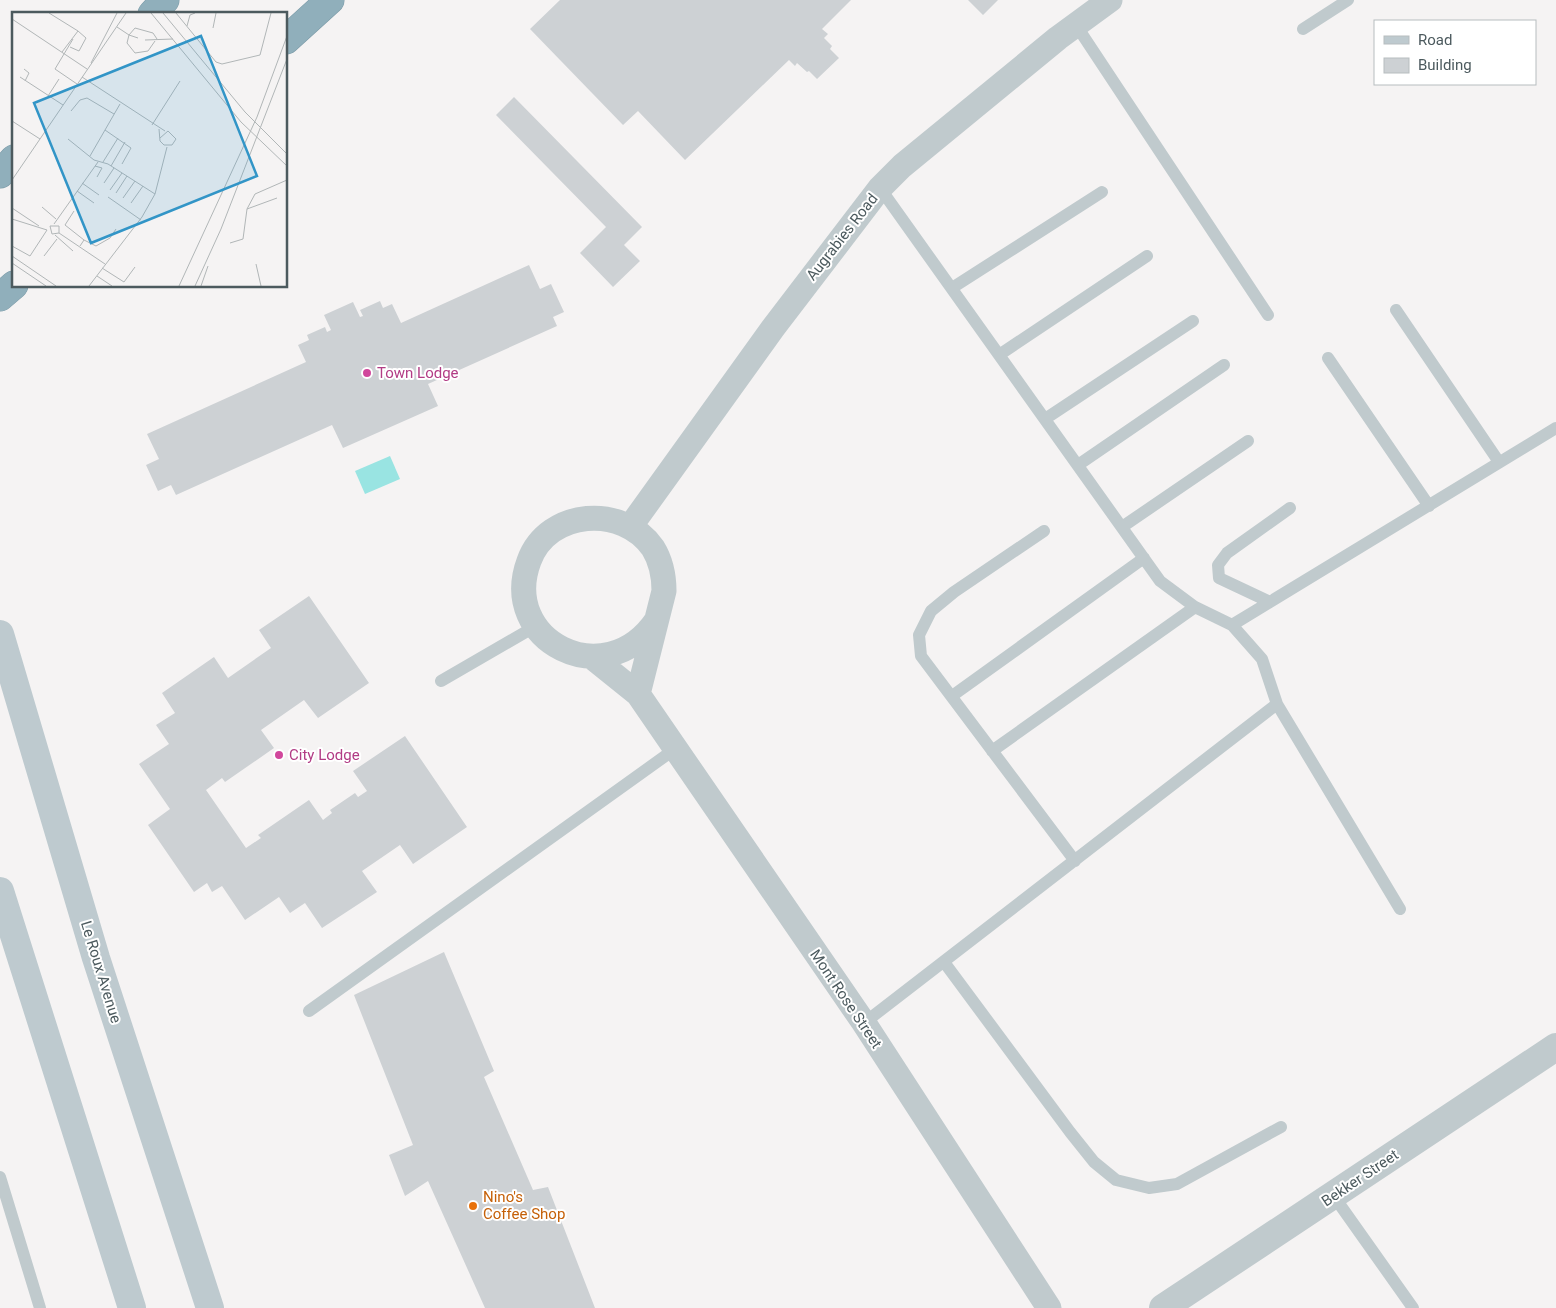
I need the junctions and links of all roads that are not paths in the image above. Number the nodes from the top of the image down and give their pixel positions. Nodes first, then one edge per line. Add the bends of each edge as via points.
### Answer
1 (165, 0) edge
2 (330, 0) edge
3 (1110, 0) edge
4 (1348, 0) edge
5 (154, 12) edge
6 (1076, 25) junction
7 (1303, 29) dead end
8 (288, 38) edge
9 (12, 161) edge
10 (0, 174) edge
11 (880, 188) junction
12 (1102, 192) dead end
13 (1147, 256) dead end
14 (12, 287) edge
15 (952, 288) junction
16 (0, 298) edge
17 (1396, 310) dead end
18 (1268, 315) dead end
19 (1193, 321) dead end
20 (999, 355) junction
21 (1328, 358) dead end
22 (1224, 365) dead end
23 (1045, 420) junction
24 (1556, 428) edge
25 (1248, 441) dead end
26 (1499, 462) junction
27 (1078, 465) junction
28 (1429, 506) junction
29 (1290, 508) dead end
30 (630, 527) junction
31 (1122, 527) junction
32 (1044, 531) dead end
33 (1144, 558) junction
34 (1270, 602) junction
35 (1195, 608) junction
36 (656, 621) junction
37 (536, 626) junction
38 (1232, 626) junction
39 (0, 634) edge
40 (592, 657) junction
41 (441, 681) dead end
42 (638, 694) junction
43 (952, 696) junction
44 (1277, 704) junction
45 (675, 748) junction
46 (992, 751) junction
47 (1075, 861) junction
48 (0, 891) edge
49 (1400, 909) dead end
50 (944, 962) junction
51 (309, 1011) dead end
52 (864, 1024) junction
53 (1556, 1046) edge
54 (1281, 1127) dead end
55 (0, 1177) edge
56 (1333, 1195) junction
57 (40, 1308) edge
58 (132, 1308) edge
59 (210, 1308) edge
60 (1049, 1308) edge
61 (1164, 1308) edge
62 (1413, 1308) edge

1 - 5 highway
2 - 8 highway
3 - 6 street, Augrabies Road
4 - 7 lane
6 - 11 street, Augrabies Road via 902,166
6 - 18 lane
9 - 10 highway
11 - 15 lane
11 - 30 street, Augrabies Road via 773,328
12 - 15 lane
13 - 20 lane
14 - 16 highway
15 - 20 lane
17 - 26 lane
19 - 23 lane
20 - 23 lane
21 - 28 lane
22 - 27 lane
23 - 27 lane
24 - 26 lane
25 - 31 lane
26 - 28 lane
27 - 31 lane
28 - 34 lane
29 - 34 lane via 1227,553 1218,565 1220,578
30 - 36 street via 652,548 664,576 662,606
30 - 37 street via 606,518 581,518 560,526 541,540 529,560 524,582 526,605
31 - 33 lane
32 - 43 lane via 930,611 919,635 921,656
33 - 35 lane via 1160,581
33 - 43 lane
34 - 38 lane
35 - 38 lane
35 - 46 lane
36 - 40 street via 647,634 622,651
36 - 42 street
37 - 40 street via 566,651
37 - 41 lane
38 - 44 lane via 1262,659
39 - 59 main road, Le Roux Avenue via 96,958
40 - 42 street, Mont Rose Street
42 - 45 street, Mont Rose Street
43 - 46 lane
44 - 47 lane
44 - 49 lane
45 - 51 lane
45 - 52 street, Mont Rose Street
46 - 47 lane
47 - 50 lane
48 - 58 main road
50 - 52 lane
50 - 54 lane via 1070,1132 1094,1162 1116,1180 1149,1188 1177,1184
52 - 60 street, Mont Rose Street
53 - 56 street, Bekker Street
55 - 57 lane
56 - 61 street, Bekker Street
56 - 62 lane

